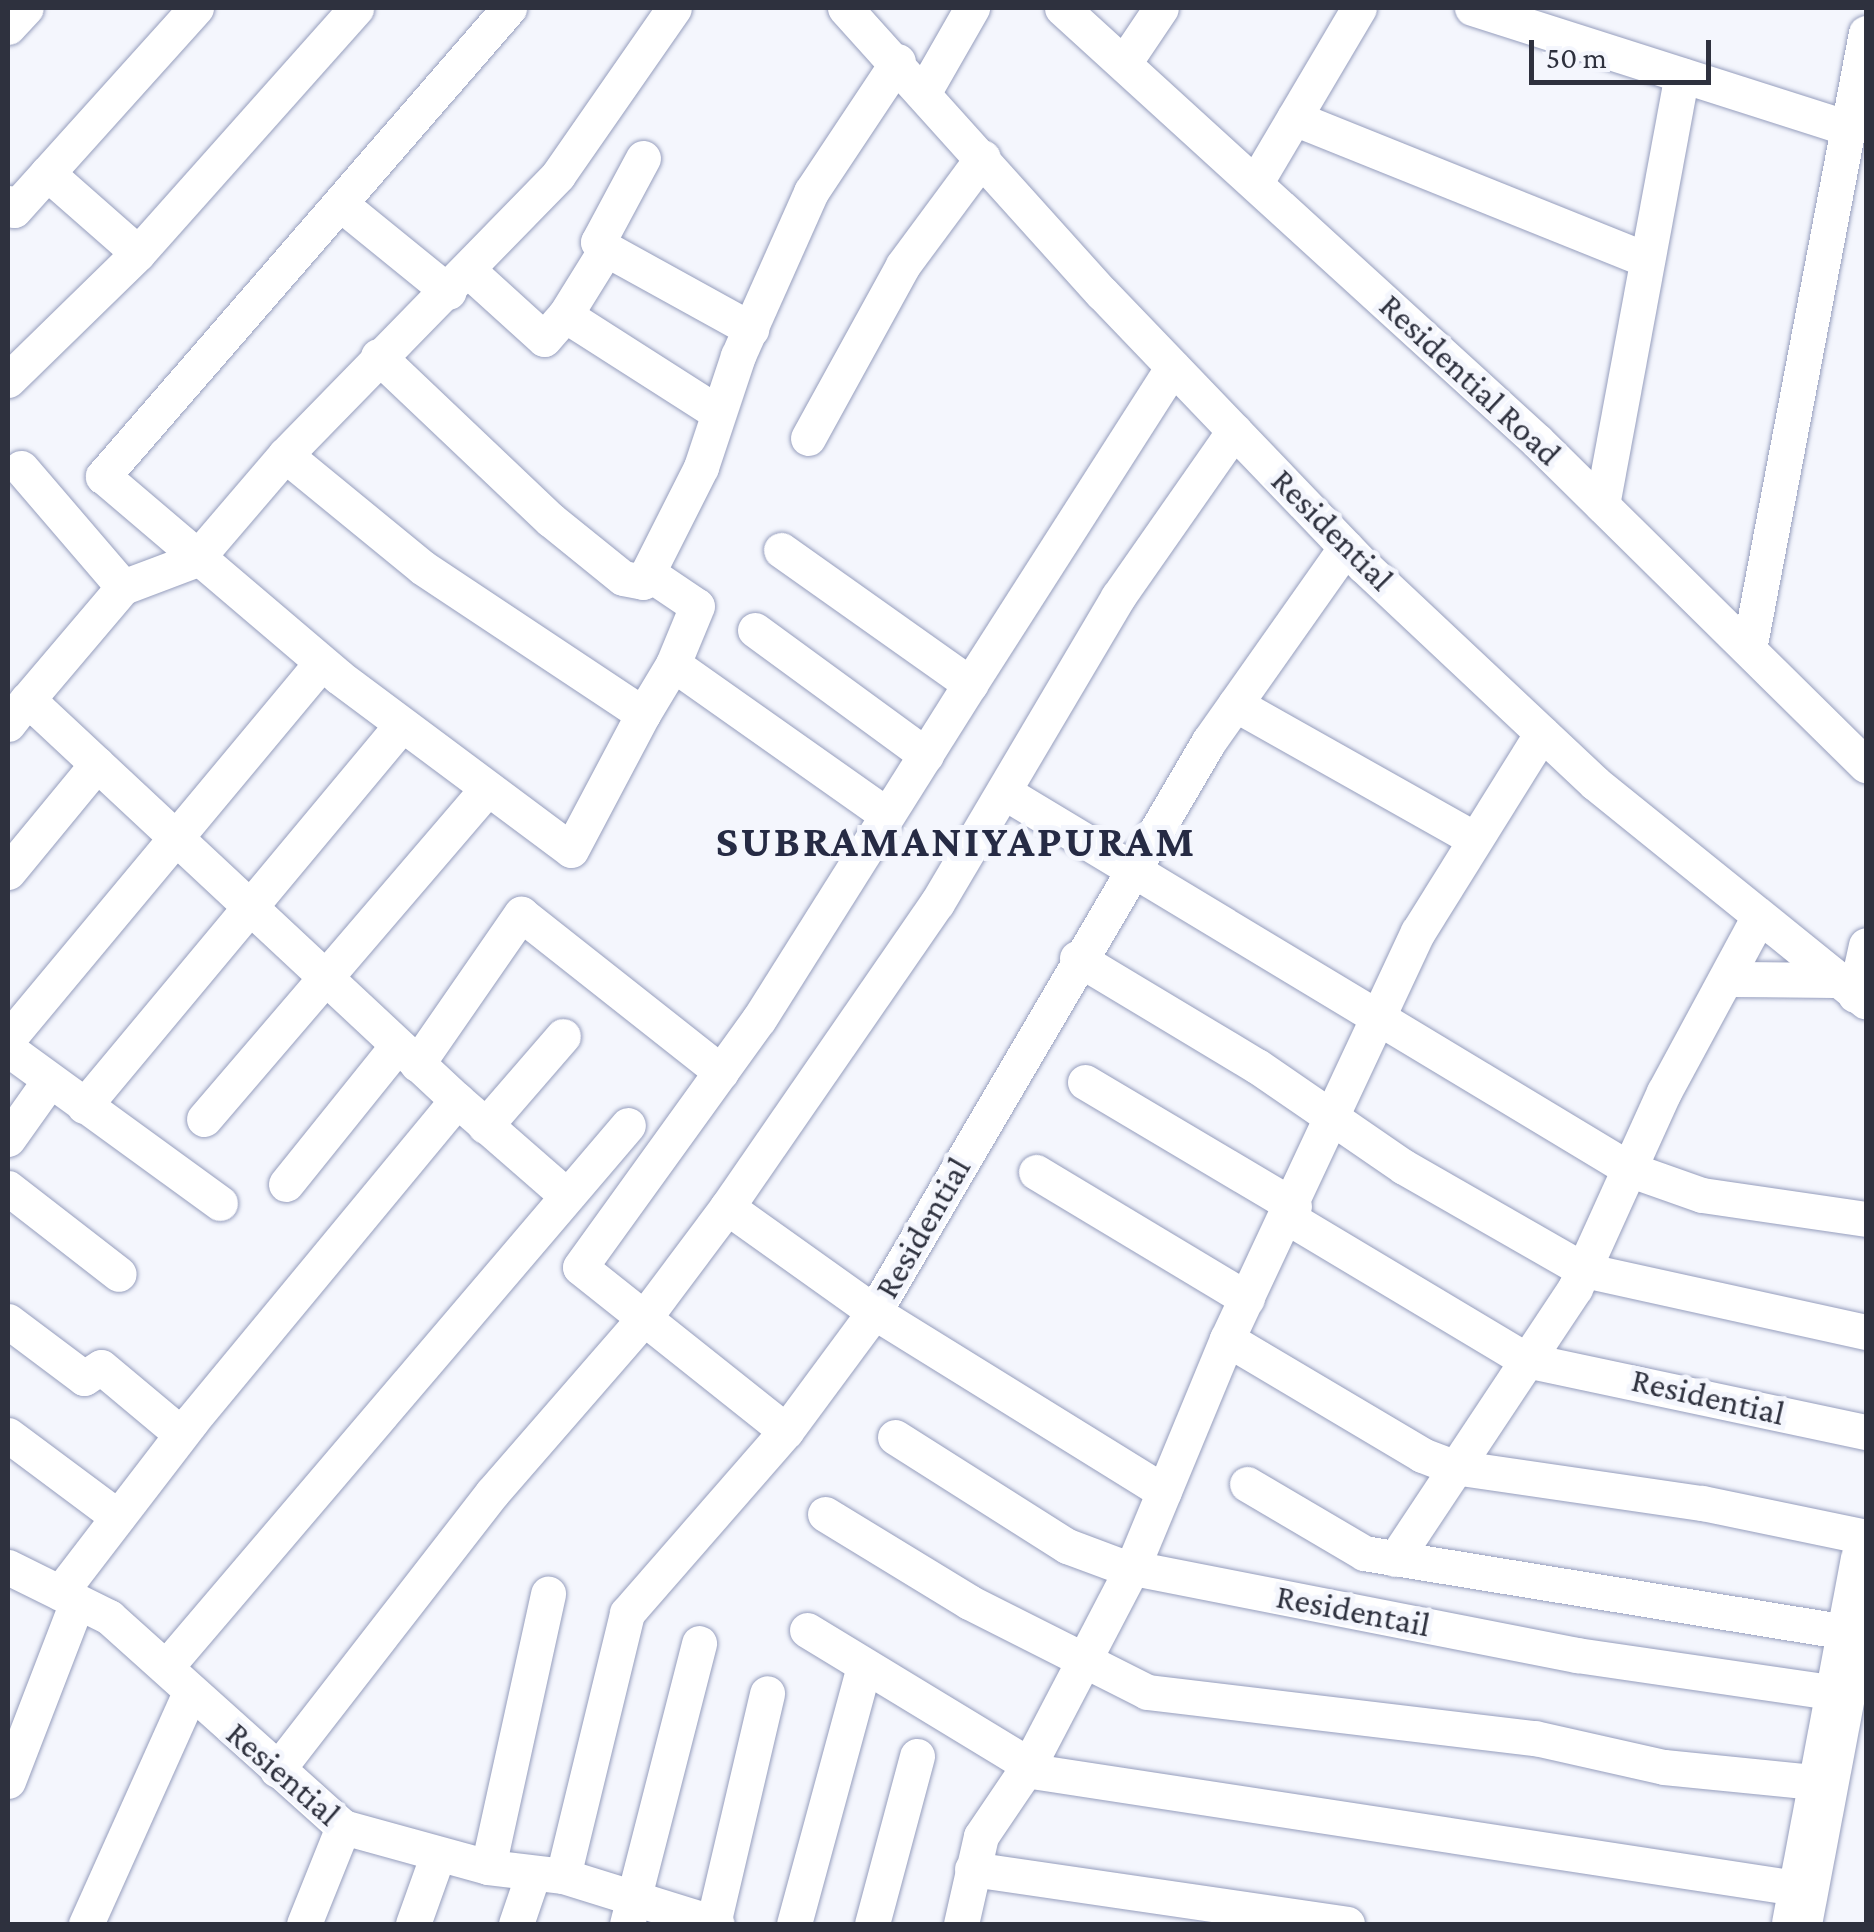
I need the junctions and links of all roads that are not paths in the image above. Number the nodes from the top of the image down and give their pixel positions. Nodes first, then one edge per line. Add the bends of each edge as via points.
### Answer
1 (26, 8) edge
2 (196, 8) edge
3 (356, 8) edge
4 (509, 8) edge
5 (674, 8) edge
6 (845, 8) edge
7 (972, 8) edge
8 (1062, 8) edge
9 (1161, 8) edge
10 (1359, 8) edge
11 (1472, 8) edge
12 (8, 27) edge
13 (1866, 33) edge
14 (898, 61) junction
15 (1124, 63) junction
16 (1682, 75) junction
17 (925, 90) junction
18 (1294, 118) junction
19 (1849, 128) junction
20 (984, 157) junction
21 (643, 158) dead end
22 (47, 173) junction
23 (1256, 182) junction
24 (8, 203) edge
25 (343, 206) junction
26 (606, 250) junction
27 (138, 253) junction
28 (1648, 260) junction
29 (459, 282) junction
30 (564, 315) junction
31 (751, 329) junction
32 (378, 356) junction
33 (1172, 366) junction
34 (8, 380) edge
35 (718, 413) junction
36 (1234, 431) junction
37 (808, 438) dead end
38 (285, 455) junction
39 (21, 468) dead end
40 (1602, 506) junction
41 (1346, 547) junction
42 (782, 550) dead end
43 (196, 560) junction
44 (651, 575) junction
45 (123, 587) junction
46 (755, 630) dead end
47 (1749, 649) junction
48 (321, 662) junction
49 (673, 664) junction
50 (970, 684) junction
51 (1235, 704) junction
52 (17, 712) edge
53 (642, 714) junction
54 (401, 726) junction
55 (1542, 733) junction
56 (926, 755) junction
57 (97, 764) junction
58 (1866, 765) edge
59 (485, 791) junction
60 (1004, 792) junction
61 (886, 814) junction
62 (1474, 838) junction
63 (176, 839) junction
64 (1131, 870) junction
65 (8, 872) edge
66 (252, 911) junction
67 (1758, 918) junction
68 (1866, 945) edge
69 (1077, 958) junction
70 (1728, 979) junction
71 (326, 982) junction
72 (1852, 992) edge
73 (1379, 1018) junction
74 (563, 1036) dead end
75 (8, 1039) edge
76 (8, 1049) edge
77 (407, 1055) junction
78 (721, 1072) junction
79 (48, 1081) junction
80 (1085, 1082) dead end
81 (457, 1100) junction
82 (84, 1106) junction
83 (204, 1120) dead end
84 (1332, 1121) junction
85 (628, 1125) dead end
86 (485, 1126) junction
87 (8, 1139) edge
88 (1631, 1170) junction
89 (1036, 1172) dead end
90 (286, 1184) dead end
91 (8, 1188) edge
92 (566, 1195) junction
93 (220, 1203) dead end
94 (727, 1207) junction
95 (1292, 1212) junction
96 (1866, 1220) edge
97 (1584, 1270) junction
98 (119, 1274) dead end
99 (1247, 1299) junction
100 (874, 1312) junction
101 (644, 1318) junction
102 (8, 1321) edge
103 (1866, 1332) edge
104 (1228, 1339) junction
105 (1526, 1360) junction
106 (786, 1432) junction
107 (1866, 1432) edge
108 (182, 1434) junction
109 (8, 1435) edge
110 (895, 1437) dead end
111 (1454, 1467) junction
112 (1247, 1484) dead end
113 (1164, 1492) junction
114 (825, 1514) dead end
115 (118, 1517) junction
116 (1866, 1537) edge
117 (1395, 1559) junction
118 (1866, 1559) edge
119 (1133, 1566) junction
120 (8, 1568) edge
121 (548, 1594) dead end
122 (68, 1597) junction
123 (807, 1630) dead end
124 (1854, 1632) junction
125 (699, 1644) dead end
126 (1085, 1665) junction
127 (166, 1667) junction
128 (863, 1670) junction
129 (190, 1693) junction
130 (766, 1693) dead end
131 (1844, 1694) junction
132 (1866, 1748) edge
133 (917, 1756) dead end
134 (1027, 1767) junction
135 (276, 1770) junction
136 (8, 1781) edge
137 (1825, 1784) junction
138 (343, 1827) junction
139 (438, 1854) junction
140 (488, 1867) junction
141 (972, 1869) junction
142 (548, 1875) junction
143 (632, 1912) edge
144 (1811, 1913) edge
145 (86, 1924) edge
146 (304, 1924) edge
147 (413, 1924) edge
148 (516, 1924) edge
149 (715, 1924) edge
150 (794, 1924) edge
151 (872, 1924) edge
152 (961, 1924) edge
153 (1348, 1924) edge

1 - 12 street
2 - 22 street
3 - 27 street
4 - 25 street
5 - 29 street via 558,176
6 - 14 street, Residential
7 - 17 street
8 - 15 street, Residential Road
9 - 15 street
10 - 18 street
11 - 16 street
13 - 19 street
14 - 17 street, Residential
14 - 31 street via 811,192
15 - 23 street, Residential Road
16 - 19 street
16 - 28 street
17 - 20 street, Residential
18 - 23 street
18 - 28 street
19 - 47 street
20 - 33 street, Residential
20 - 37 street via 904,265
21 - 26 street via 598,242
22 - 24 street via 14,210
22 - 27 street
23 - 40 street, Residential Road
25 - 29 street
25 - 43 street via 103,476
26 - 30 street
26 - 31 street
27 - 34 street
28 - 40 street
29 - 30 street via 544,339
29 - 32 street
30 - 35 street
31 - 35 street
32 - 38 street
32 - 44 street via 608,569 634,584
33 - 36 street, Residential
33 - 50 street
35 - 44 street
36 - 41 street, Residential
36 - 60 street via 1118,597
38 - 43 street
38 - 53 street via 422,566
39 - 45 street
40 - 47 street, Residential Road
41 - 51 street, Residential
41 - 55 street, Residential
42 - 50 street
43 - 45 street
43 - 48 street
44 - 49 street via 697,606
45 - 52 street
46 - 56 street
47 - 58 street, Residential Road
48 - 54 street
48 - 63 street
49 - 53 street
49 - 61 street
50 - 56 street
51 - 62 street
51 - 64 street, Residential
52 - 57 street
53 - 59 street via 571,850
54 - 59 street
54 - 66 street
55 - 62 street
55 - 67 street, Residential
56 - 61 street
57 - 63 street
57 - 65 street
59 - 71 street
60 - 64 street
60 - 94 street via 937,904
61 - 78 street
62 - 73 street via 1418,932
63 - 66 street
63 - 75 street
64 - 69 street, Residential
64 - 73 street
66 - 71 street
66 - 82 street
67 - 70 street
67 - 72 street, Residential
68 - 72 street
69 - 84 street via 1256,1066
69 - 100 street, Residential
70 - 72 street
70 - 88 street via 1664,1092
71 - 77 street
71 - 83 street
73 - 84 street
73 - 88 street
74 - 86 street
76 - 79 street
77 - 78 street via 521,914
77 - 81 street
77 - 90 street
78 - 101 street via 580,1267
79 - 82 street
79 - 87 street
80 - 95 street, Residential
81 - 86 street
81 - 108 street
82 - 93 street
84 - 95 street
84 - 97 street
85 - 92 street
86 - 92 street
88 - 96 street via 1702,1195
88 - 97 street
89 - 99 street
91 - 98 street
92 - 127 street
94 - 100 street
94 - 101 street
95 - 99 street
95 - 105 street, Residential
97 - 103 street
97 - 105 street
99 - 104 street
100 - 106 street, Residential
100 - 113 street
101 - 106 street
101 - 135 street via 492,1493
102 - 108 street via 84,1378 101,1367
104 - 111 street via 1422,1455
104 - 113 street
105 - 107 street, Residential
105 - 111 street
106 - 142 street, Residential via 627,1613
108 - 115 street
109 - 115 street
110 - 119 street, Residentail via 1067,1546
111 - 116 street via 1702,1503
111 - 117 street
112 - 117 street via 1364,1553
113 - 119 street
114 - 126 street
115 - 122 street
117 - 124 street
118 - 124 highway
119 - 126 street
119 - 131 street, Residentail via 1577,1655
120 - 122 street, Resiential
121 - 140 street
122 - 127 street, Resiential via 108,1617
122 - 136 street
123 - 128 street
124 - 131 highway
125 - 143 street
126 - 134 street
126 - 137 street via 1147,1692 1535,1738 1664,1767
127 - 129 street, Resiential
128 - 134 street
128 - 150 street
129 - 135 street, Resiential
129 - 145 street
130 - 149 street
131 - 137 highway
132 - 144 highway
133 - 151 street
134 - 141 street via 981,1836
134 - 144 street
135 - 138 street, Resiential
137 - 144 highway
138 - 139 street, Resiential
138 - 146 street
139 - 140 street, Resiential
139 - 147 street
140 - 142 street, Resiential
141 - 152 street
141 - 153 street
142 - 143 street, Resiential
142 - 148 street
143 - 149 street, Resiential

